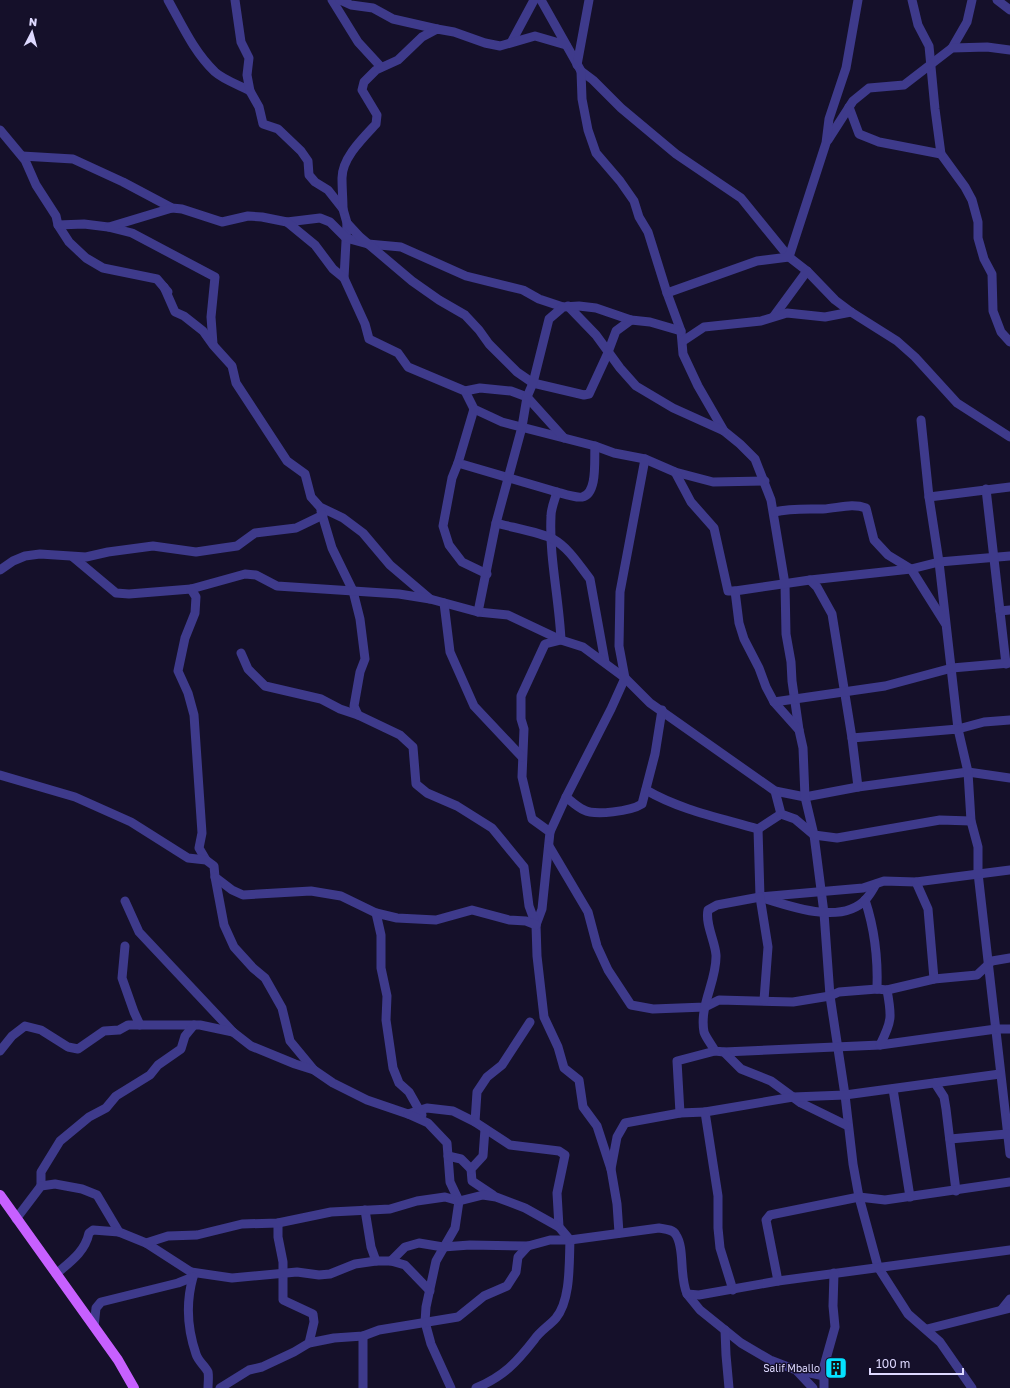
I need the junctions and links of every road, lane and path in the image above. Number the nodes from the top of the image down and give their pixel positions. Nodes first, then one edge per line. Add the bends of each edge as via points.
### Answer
1 (168, 0) edge
2 (235, 0) edge
3 (332, 0) edge
4 (340, 0) edge
5 (534, 0) edge
6 (541, 0) edge
7 (589, 0) edge
8 (858, 0) edge
9 (919, 0) edge
10 (972, 0) edge
11 (997, 0) edge
12 (914, 4) edge
13 (1010, 10) edge
14 (437, 29) junction
15 (512, 41) junction
16 (566, 45) junction
17 (952, 48) junction
18 (1010, 50) edge
19 (931, 64) junction
20 (382, 67) junction
21 (579, 68) junction
22 (250, 91) junction
23 (849, 107) junction
24 (0, 130) edge
25 (826, 143) junction
26 (941, 154) junction
27 (22, 156) junction
28 (172, 208) junction
29 (343, 210) junction
30 (288, 222) junction
31 (347, 223) junction
32 (58, 225) junction
33 (108, 227) junction
34 (346, 238) junction
35 (368, 244) junction
36 (789, 257) junction
37 (807, 271) junction
38 (344, 278) junction
39 (667, 293) junction
40 (566, 307) junction
41 (851, 312) junction
42 (774, 316) junction
43 (631, 320) junction
44 (682, 336) junction
45 (1010, 342) edge
46 (213, 345) junction
47 (608, 353) junction
48 (533, 382) junction
49 (465, 391) junction
50 (527, 397) junction
51 (474, 409) junction
52 (921, 420) dead end
53 (522, 427) junction
54 (724, 431) junction
55 (1010, 437) edge
56 (565, 439) junction
57 (595, 446) junction
58 (644, 459) junction
59 (458, 463) junction
60 (676, 472) junction
61 (508, 478) junction
62 (765, 481) junction
63 (1010, 487) edge
64 (986, 489) junction
65 (557, 492) junction
66 (929, 497) junction
67 (321, 511) junction
68 (774, 512) junction
69 (496, 523) junction
70 (552, 538) junction
71 (1010, 556) edge
72 (73, 557) junction
73 (994, 558) junction
74 (939, 562) junction
75 (911, 569) junction
76 (0, 570) edge
77 (487, 574) junction
78 (810, 580) junction
79 (785, 584) junction
80 (191, 589) junction
81 (353, 591) junction
82 (736, 591) junction
83 (430, 599) junction
84 (444, 604) junction
85 (1010, 610) edge
86 (1000, 611) junction
87 (478, 612) junction
88 (947, 626) junction
89 (561, 640) junction
90 (241, 653) dead end
91 (605, 662) junction
92 (1008, 664) edge
93 (952, 668) junction
94 (625, 678) junction
95 (846, 693) junction
96 (795, 701) junction
97 (774, 702) junction
98 (662, 710) junction
99 (358, 715) junction
100 (1010, 720) edge
101 (958, 729) junction
102 (799, 730) junction
103 (852, 738) junction
104 (522, 757) junction
105 (968, 772) junction
106 (0, 775) edge
107 (1010, 778) edge
108 (858, 787) junction
109 (646, 790) junction
110 (775, 791) junction
111 (566, 797) junction
112 (805, 797) junction
113 (782, 814) junction
114 (971, 821) junction
115 (758, 829) junction
116 (550, 832) junction
117 (814, 835) junction
118 (549, 846) junction
119 (206, 860) junction
120 (1010, 870) edge
121 (978, 873) junction
122 (216, 877) junction
123 (916, 882) junction
124 (876, 884) junction
125 (820, 891) junction
126 (760, 897) junction
127 (866, 900) junction
128 (125, 901) dead end
129 (376, 913) junction
130 (824, 913) junction
131 (536, 925) junction
132 (125, 946) dead end
133 (1010, 958) edge
134 (988, 966) junction
135 (934, 978) junction
136 (876, 989) junction
137 (887, 990) junction
138 (830, 996) junction
139 (764, 1000) junction
140 (704, 1007) junction
141 (530, 1022) dead end
142 (140, 1025) junction
143 (194, 1025) junction
144 (996, 1029) junction
145 (1010, 1029) edge
146 (233, 1032) junction
147 (880, 1045) junction
148 (837, 1046) junction
149 (0, 1051) edge
150 (715, 1051) junction
151 (724, 1052) junction
152 (314, 1070) junction
153 (1000, 1074) junction
154 (935, 1083) junction
155 (893, 1089) junction
156 (846, 1095) junction
157 (793, 1097) junction
158 (419, 1110) junction
159 (705, 1112) junction
160 (680, 1113) junction
161 (408, 1114) junction
162 (475, 1122) junction
163 (428, 1123) junction
164 (848, 1126) junction
165 (486, 1130) junction
166 (1007, 1134) junction
167 (950, 1139) junction
168 (1010, 1154) edge
169 (448, 1156) junction
170 (471, 1169) junction
171 (611, 1169) junction
172 (1010, 1182) edge
173 (41, 1186) junction
174 (956, 1191) junction
175 (0, 1195) edge
176 (496, 1197) junction
177 (859, 1197) junction
178 (910, 1197) junction
179 (459, 1201) junction
180 (365, 1210) junction
181 (16, 1219) junction
182 (278, 1223) junction
183 (559, 1227) junction
184 (119, 1232) junction
185 (619, 1233) junction
186 (570, 1240) junction
187 (146, 1243) junction
188 (528, 1246) junction
189 (443, 1247) junction
190 (1010, 1250) edge
191 (376, 1261) junction
192 (391, 1261) junction
193 (878, 1267) junction
194 (282, 1273) junction
195 (834, 1273) junction
196 (56, 1274) junction
197 (192, 1274) junction
198 (778, 1281) junction
199 (733, 1290) junction
200 (430, 1291) junction
201 (687, 1294) junction
202 (1010, 1300) edge
203 (1006, 1308) edge
204 (425, 1322) junction
205 (94, 1327) junction
206 (927, 1329) junction
207 (725, 1330) junction
208 (363, 1336) junction
209 (309, 1343) junction
210 (796, 1370) junction
211 (824, 1376) junction
212 (134, 1388) edge
213 (208, 1388) edge
214 (220, 1388) edge
215 (363, 1388) edge
216 (451, 1388) edge
217 (476, 1388) edge
218 (729, 1388) edge
219 (813, 1388) edge
220 (824, 1388) edge
221 (972, 1388) edge

1 - 22 street via 206,62 216,73
2 - 22 street via 241,42 249,58 247,75
3 - 20 street via 358,42
4 - 14 street via 351,5 373,8 393,19
5 - 15 street
6 - 16 street
7 - 21 street
8 - 25 street via 846,68 829,119
9 - 12 street
10 - 17 street via 967,22
11 - 13 street
12 - 19 street via 918,25 929,46
14 - 15 street via 500,46
14 - 20 street via 422,37 398,60
15 - 16 street via 535,36
16 - 21 street
17 - 18 street via 987,47
17 - 19 street
19 - 23 street via 904,85 869,88
19 - 26 street
20 - 29 street via 364,82 362,90 376,115 376,124 355,146 342,177
21 - 36 street via 621,108 676,154 740,198
21 - 39 street via 585,115 596,154 634,201 639,217 648,232
22 - 29 street via 259,107 263,124 278,129 301,151 308,161 309,175 328,190
23 - 25 street
23 - 26 street via 859,134 879,142
24 - 27 street
25 - 36 street
26 - 45 street via 972,200 978,222 978,238 984,259 992,274 993,311 1001,332
27 - 28 street via 72,159 124,182
27 - 32 street via 36,185 56,216
28 - 30 street via 222,222 248,216
28 - 33 street
29 - 31 street
30 - 34 street via 320,218 330,222
30 - 38 street via 315,245 333,269
31 - 34 street
31 - 35 street
32 - 33 street via 84,224
32 - 46 street via 86,258 103,268 157,279 184,316 203,331
33 - 46 street via 132,233 214,277 211,317
34 - 35 street
34 - 38 street
35 - 40 street via 401,247 466,276 524,290 539,299
35 - 48 street via 412,281 465,315 517,372
36 - 37 street
36 - 39 street via 757,261
37 - 41 street via 835,300
37 - 42 street
38 - 49 street via 369,339 398,353 408,368
39 - 44 street
40 - 43 street via 596,308
40 - 47 street via 596,335
40 - 48 street via 549,319
41 - 42 street via 825,317 787,313
41 - 55 street via 897,340 957,404
42 - 44 street via 761,321 704,327
43 - 44 street via 650,322
43 - 47 street via 616,331
44 - 54 street via 683,354
46 - 67 street via 232,366 236,383 287,461 305,474 311,497
47 - 48 street via 589,394 584,395
47 - 54 street via 636,386 673,408
48 - 50 street
49 - 50 street via 480,388 511,391
49 - 51 street
50 - 53 street
50 - 56 street
51 - 53 street via 502,422
51 - 59 street
52 - 66 street
53 - 56 street
53 - 61 street
54 - 62 street via 755,459
56 - 57 street
57 - 58 street
57 - 65 street via 593,489 588,495 580,498
58 - 60 street
58 - 94 street via 620,592 619,646
59 - 61 street
59 - 77 street via 452,478 443,526 449,545 462,562
60 - 62 street via 713,482
60 - 82 street via 691,502 714,528 728,591
61 - 65 street
61 - 69 street
62 - 68 street
63 - 64 street
64 - 66 street
64 - 73 street
65 - 70 street via 550,514
66 - 74 street
67 - 72 street via 296,528 255,533 237,546 196,552 153,546
67 - 81 street via 332,548
67 - 83 street via 343,518 363,533 390,565
68 - 75 street via 792,508 825,509 856,505 866,508 874,540 888,555
68 - 79 street
69 - 70 street
69 - 77 street
70 - 89 street
70 - 91 street via 567,549 590,579
71 - 73 street
72 - 76 street via 40,554 24,556
72 - 80 street via 116,593
73 - 74 street
73 - 86 street
74 - 75 street
74 - 88 street
75 - 78 street
75 - 88 street
77 - 87 street
78 - 79 street
78 - 95 street via 817,587 832,614
79 - 82 street
79 - 96 street via 786,634
80 - 81 street via 245,574 256,575 277,586
80 - 119 street via 196,597 195,613 185,638 178,671 194,715 202,833 199,848
81 - 83 street
81 - 99 street via 360,619 365,659 354,706
82 - 97 street via 739,623 744,639
83 - 84 street
84 - 87 street
84 - 104 street via 450,652 474,706
85 - 86 street
86 - 92 street
87 - 89 street via 508,615
88 - 93 street
89 - 91 street via 584,647
89 - 104 street via 545,644 521,696 521,719 524,729
90 - 99 street via 248,669 265,686 321,699
91 - 94 street
92 - 93 street
93 - 95 street via 885,686
93 - 101 street
94 - 98 street via 650,703
94 - 111 street
95 - 96 street
95 - 103 street
96 - 97 street
96 - 102 street
97 - 102 street
98 - 109 street
98 - 110 street
99 - 131 street via 400,735 413,747 416,784 426,793 457,806 492,828 524,867 529,906
100 - 101 street via 984,722
101 - 103 street
101 - 105 street
102 - 112 street via 803,748
103 - 108 street
104 - 116 street via 522,777 532,819
105 - 107 street
105 - 108 street
105 - 114 street
106 - 119 street via 75,797 131,822 188,858
108 - 112 street
109 - 111 street via 642,804 635,808 605,812 585,811
109 - 115 street via 687,808
110 - 112 street
110 - 113 street
111 - 116 street
112 - 117 street
113 - 115 street
113 - 117 street via 795,819
114 - 117 street via 940,820 837,838
114 - 121 street via 978,847
115 - 126 street
116 - 118 street
117 - 125 street
118 - 131 street via 542,909
118 - 140 street via 588,912 597,946 631,1005 653,1009
119 - 122 street via 214,866
120 - 121 street
121 - 123 street
121 - 134 street
122 - 129 street via 243,895 311,891 331,893
122 - 152 street via 224,925 234,947 265,978 282,1008 290,1041
123 - 124 street via 884,881
123 - 135 street via 928,909
124 - 125 street via 863,888
124 - 127 street
125 - 126 street
125 - 130 street
126 - 130 street via 795,908
126 - 139 street via 768,947
126 - 140 street via 708,910 707,916 716,956 713,980
127 - 130 street via 851,910
127 - 136 street via 877,975
128 - 146 street via 139,932
129 - 131 street via 408,920 436,920 472,910
129 - 158 street via 381,935 381,968 387,996 386,1020 393,1068 399,1083 409,1092
130 - 138 street
131 - 171 street via 544,1017 558,1047 564,1068 579,1080 583,1107 597,1126
132 - 142 street via 122,978
133 - 134 street via 992,961
134 - 135 street via 977,975
134 - 144 street
135 - 137 street
136 - 137 street
136 - 138 street via 839,992
137 - 147 street via 891,1014 889,1026
138 - 139 street via 793,1002
138 - 148 street
139 - 140 street via 719,1000
140 - 150 street via 704,1032
141 - 162 street via 502,1065 487,1077 477,1092
142 - 143 street
142 - 149 street via 104,1031 78,1049 68,1048 41,1030 25,1026 12,1036
143 - 146 street
143 - 173 street via 185,1036 181,1049 158,1065 150,1075 116,1096 106,1108 88,1117 60,1140 41,1172
144 - 145 street
144 - 147 street
144 - 153 street
146 - 152 street via 251,1046
147 - 148 street
148 - 151 street
148 - 156 street
150 - 151 street
150 - 160 street via 677,1061
151 - 157 street via 741,1069 771,1081
152 - 161 street via 367,1100
153 - 154 street
153 - 166 street
154 - 155 street
154 - 167 street via 944,1097
155 - 156 street
155 - 178 street
156 - 157 street
156 - 164 street
157 - 159 street
157 - 164 street
158 - 161 street
158 - 162 street via 427,1108 453,1111
158 - 163 street
159 - 160 street
159 - 199 street via 718,1196 720,1248
160 - 171 street via 625,1123 617,1137
161 - 163 street
162 - 165 street
163 - 169 street via 447,1143
164 - 177 street
165 - 170 street via 483,1156
165 - 183 street via 510,1145 559,1151 565,1155 557,1193
166 - 167 street
166 - 168 street
167 - 174 street
169 - 170 street via 462,1159
169 - 179 street via 450,1182
170 - 176 street via 472,1180
171 - 185 street
172 - 174 street
173 - 181 street
173 - 184 street via 55,1184 82,1189 97,1195
174 - 178 street
175 - 181 main road
176 - 179 street via 483,1195
176 - 183 street via 524,1208
177 - 178 street via 885,1200
177 - 193 street
177 - 198 street via 770,1215 766,1220
179 - 180 street via 445,1197 417,1201 390,1209
179 - 189 street via 455,1228
180 - 182 street via 331,1212
180 - 191 street
181 - 196 main road
182 - 187 street via 242,1224 197,1235 168,1236
182 - 194 street
183 - 186 street
184 - 187 street
184 - 196 street via 93,1230 89,1233 82,1252
185 - 186 street
185 - 201 street via 659,1228 669,1229 676,1234 683,1284
186 - 188 street via 550,1240
186 - 217 street via 569,1278 565,1298 557,1317 502,1374
187 - 197 street
188 - 189 street
188 - 204 street via 518,1257 516,1272 507,1286 484,1296 458,1317
189 - 192 street via 419,1243 405,1247
189 - 200 street via 436,1261
190 - 193 street
191 - 192 street
191 - 194 street via 355,1264 330,1274
192 - 200 street via 405,1265
193 - 195 street
193 - 206 street via 908,1314
194 - 197 street via 232,1278
194 - 209 street via 283,1300 313,1314 314,1322
195 - 198 street
195 - 211 street via 835,1326 824,1366
196 - 205 main road
197 - 205 street via 178,1283 101,1302 96,1308
197 - 213 street via 188,1308 191,1336 196,1356 208,1373
198 - 199 street
199 - 201 street via 699,1295
200 - 204 street
201 - 207 street via 700,1310
202 - 203 street
203 - 206 street
204 - 208 street via 379,1330
204 - 216 street
205 - 212 main road
206 - 221 street via 940,1342
207 - 210 street via 770,1360
207 - 218 street
208 - 209 street
208 - 215 street
209 - 214 street via 262,1367 249,1370
210 - 211 street
210 - 219 street
211 - 220 street

